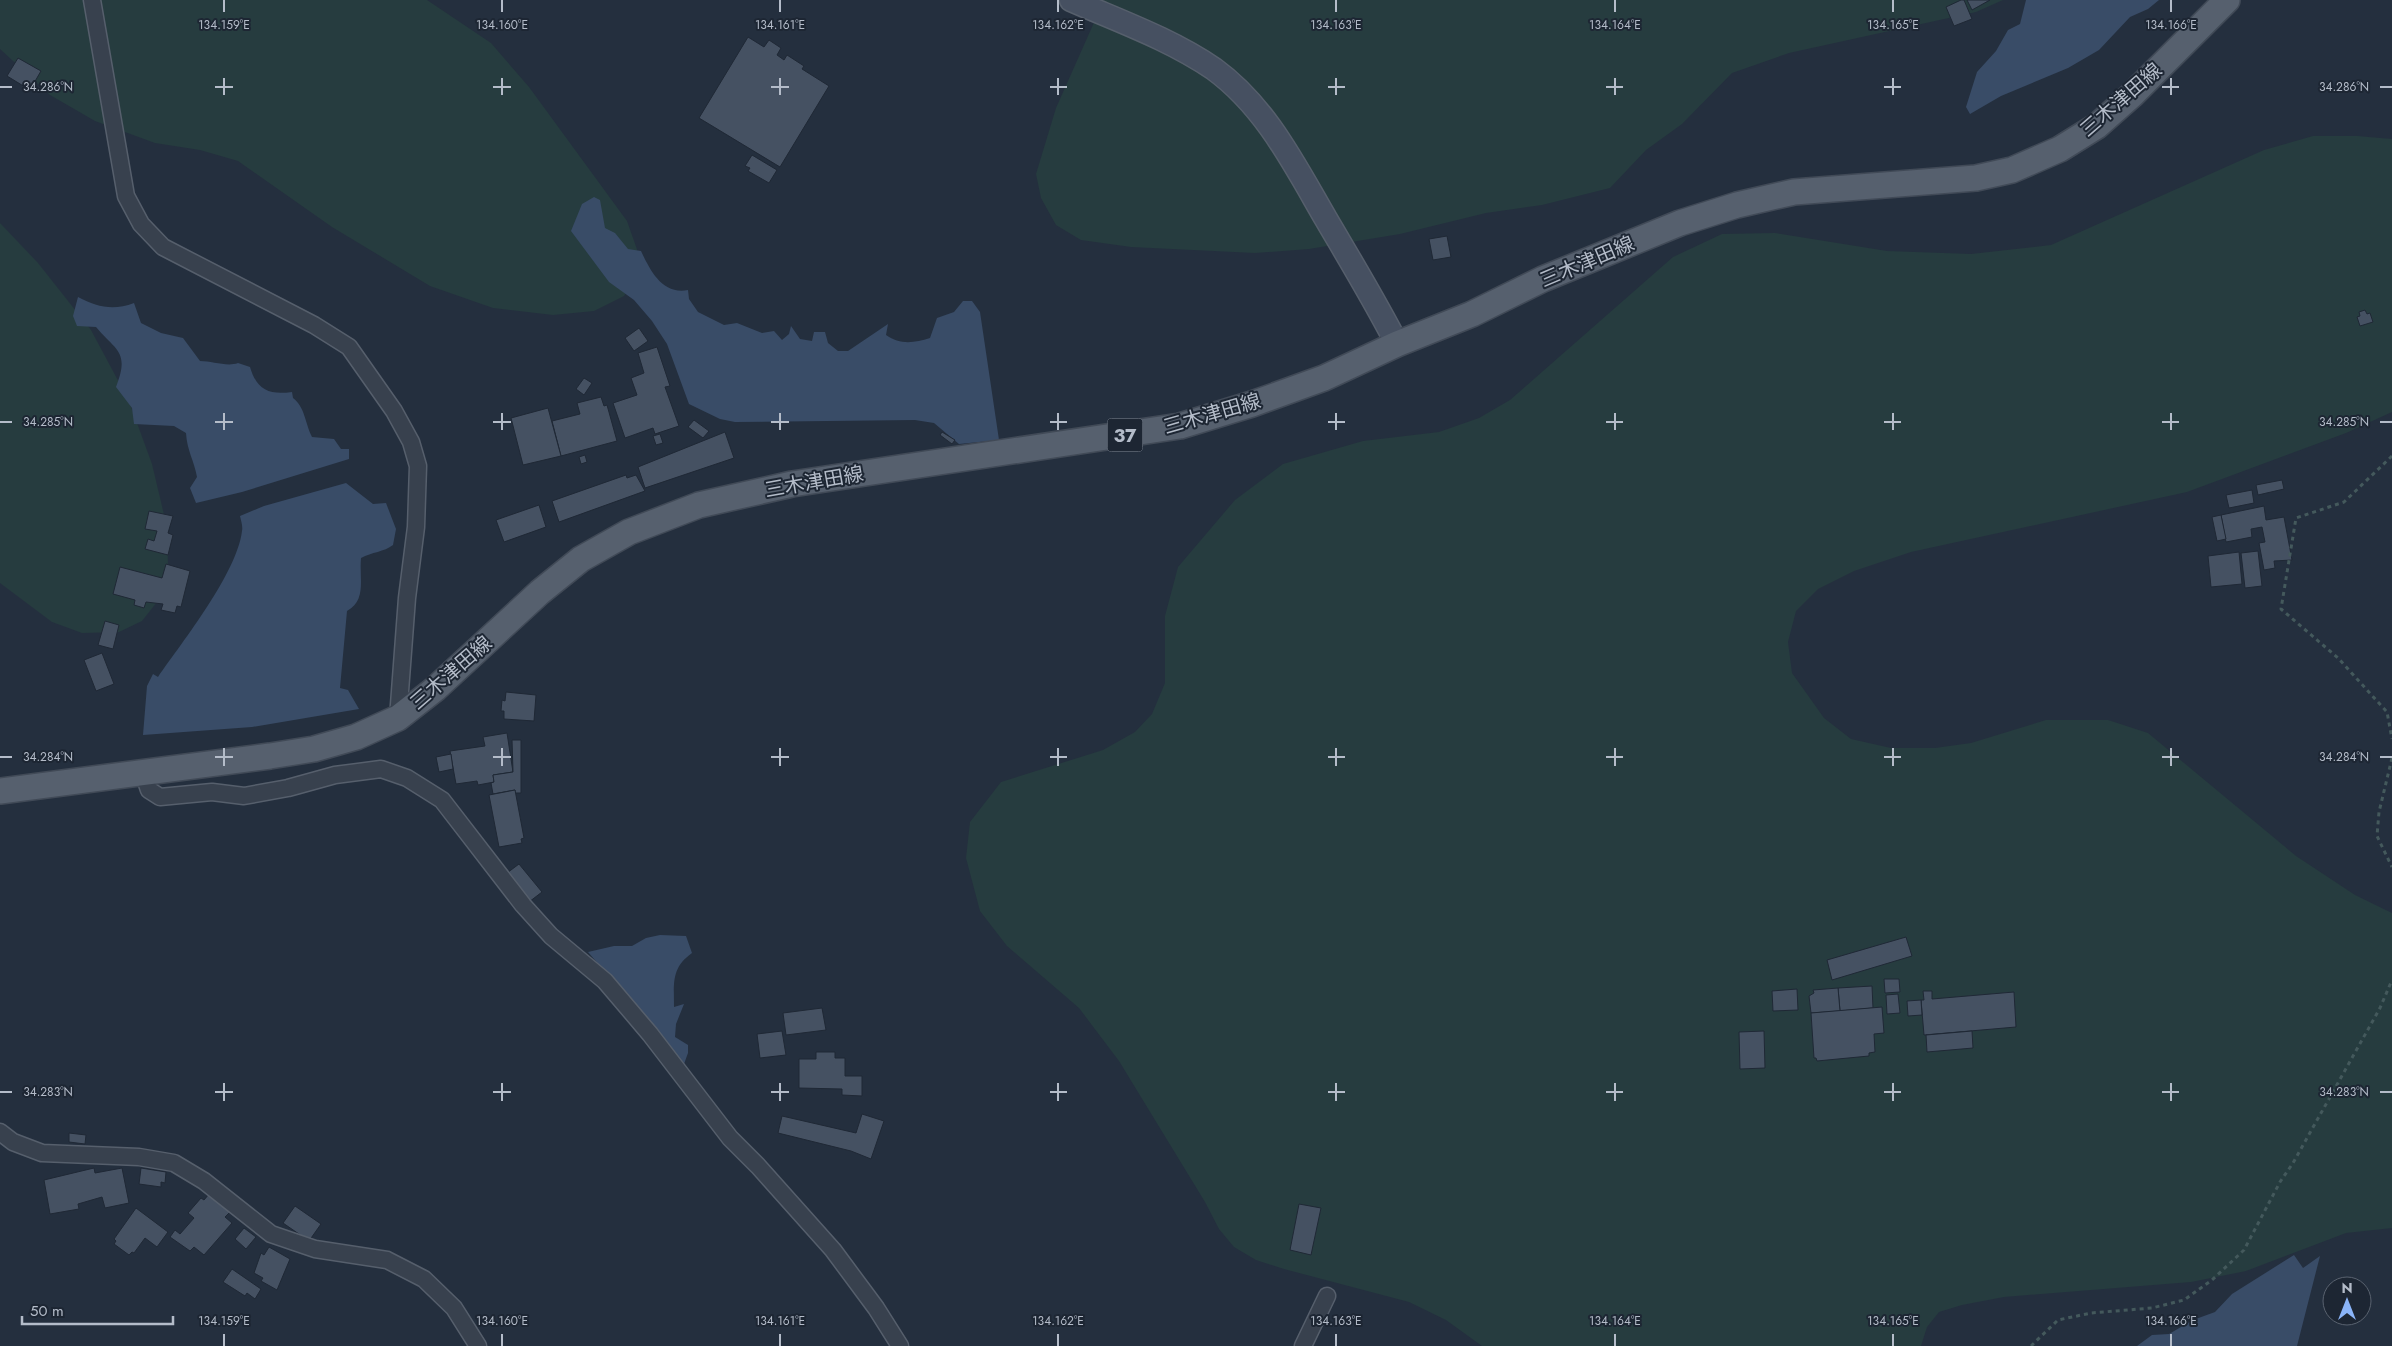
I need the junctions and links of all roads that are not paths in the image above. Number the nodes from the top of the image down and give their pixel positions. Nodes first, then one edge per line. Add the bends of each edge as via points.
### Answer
1 (92, 0) edge
2 (1071, 0) edge
3 (2227, 0) edge
4 (1396, 344) junction
5 (398, 718) junction
6 (142, 772) junction
7 (0, 791) edge
8 (0, 1132) edge
9 (1327, 1296) dead end
10 (478, 1346) edge
11 (900, 1346) edge
12 (1304, 1346) edge

1 - 5 street via 126,196 141,224 163,247 314,325 349,347 394,411 411,442 418,466 416,527
2 - 4 street via 1177,46 1242,92 1275,131
3 - 4 main road, 三木津田線 / 37 via 2097,126 2060,149 2012,170 1976,178 1794,192 1737,205 1680,223
4 - 5 main road, 三木津田線 / 37 via 1324,378 1180,426 792,484 699,505 629,532 581,559 540,592 435,690
5 - 6 main road, 三木津田線 / 37 via 356,737 314,749
6 - 7 main road, 三木津田線 / 37
6 - 11 street via 150,790 160,797 212,792 244,796 381,768 407,778 442,800 523,905 551,936 605,981 730,1138 833,1250
8 - 10 street via 13,1142 42,1153 140,1157 174,1163 204,1181 271,1234 315,1249 387,1260 424,1279 454,1308
9 - 12 street

